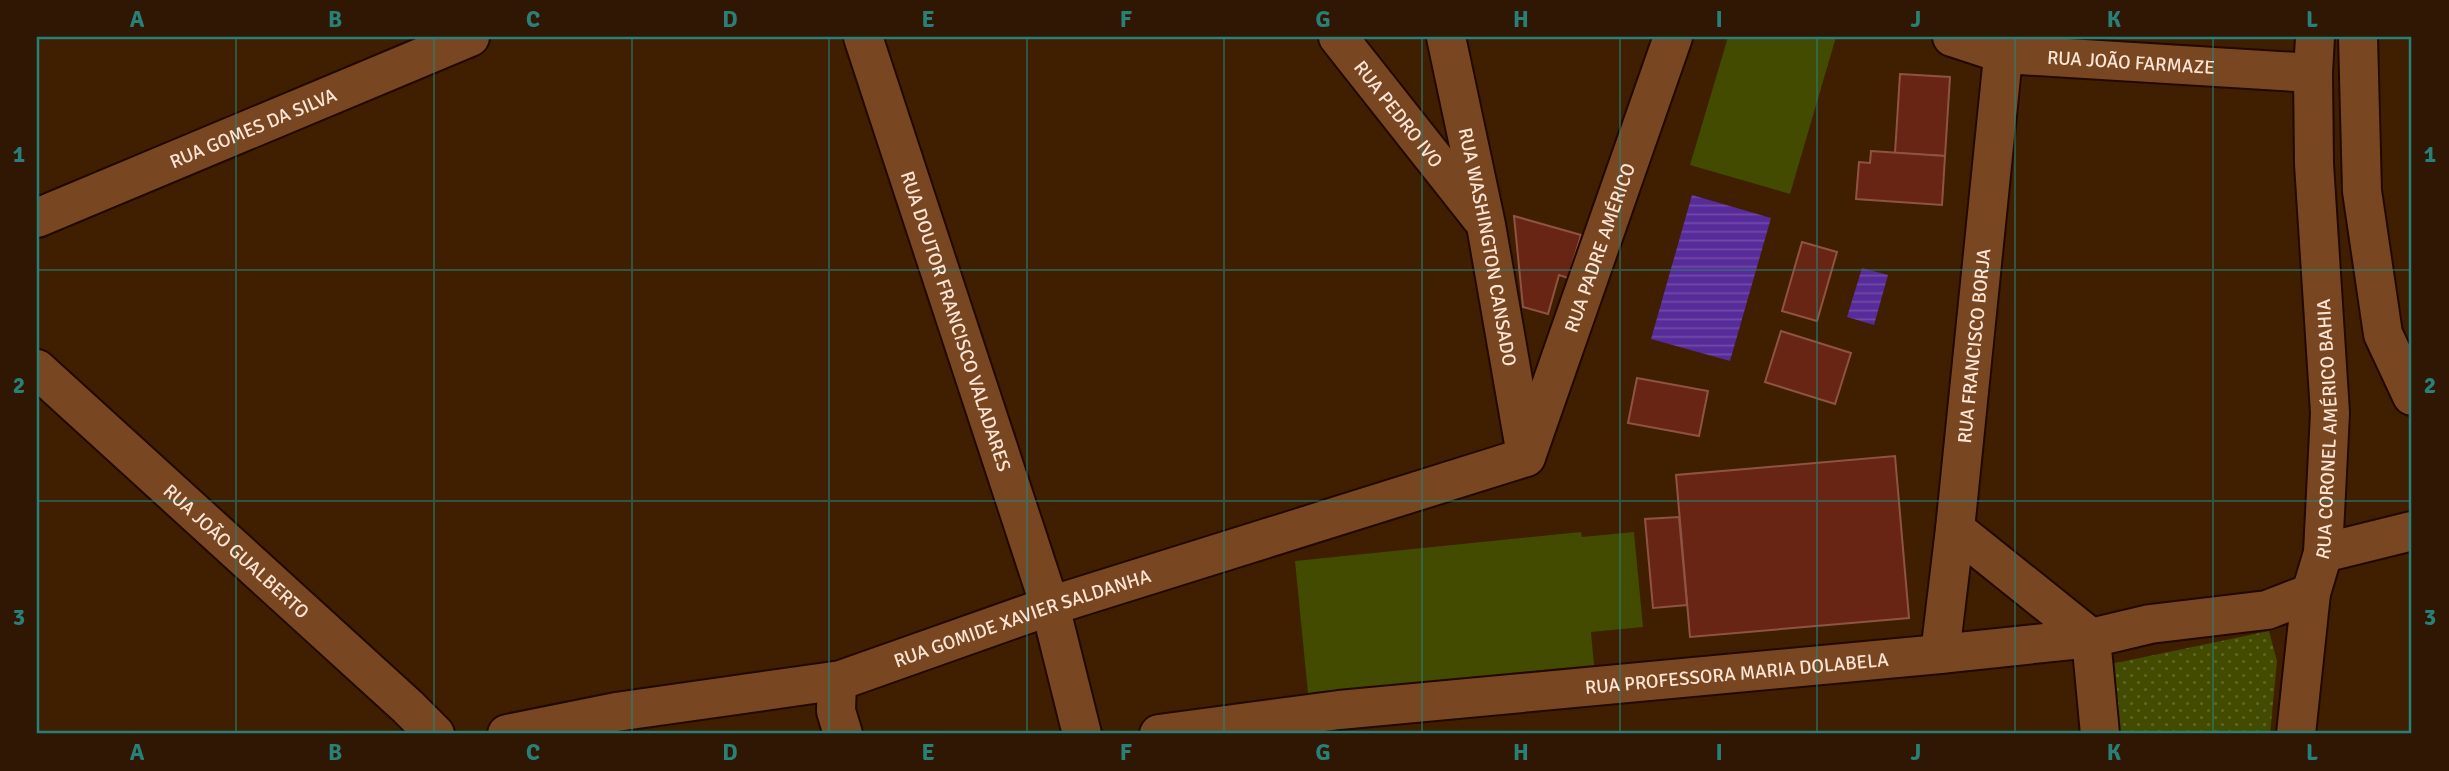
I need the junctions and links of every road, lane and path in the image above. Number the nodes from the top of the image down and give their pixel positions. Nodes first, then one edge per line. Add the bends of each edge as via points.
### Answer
1 (470, 37) edge
2 (863, 37) edge
3 (1338, 37) edge
4 (1446, 37) edge
5 (1673, 37) edge
6 (1952, 37) edge
7 (2358, 37) edge
8 (2005, 45) edge
9 (2314, 55) edge
10 (37, 218) edge
11 (1486, 225) junction
12 (37, 369) edge
13 (2412, 396) edge
14 (1526, 457) junction
15 (1955, 529) junction
16 (2412, 531) edge
17 (2323, 553) junction
18 (2311, 593) junction
19 (1050, 607) junction
20 (2091, 638) junction
21 (1940, 654) junction
22 (837, 681) junction
23 (1347, 722) edge
24 (435, 734) edge
25 (507, 734) edge
26 (844, 734) edge
27 (1082, 734) edge
28 (1159, 734) edge
29 (2100, 734) edge
30 (2296, 734) edge

1 - 10 street, RUA GOMES DA SILVA
2 - 19 street, RUA DOUTOR FRANCISCO VALADARES
3 - 11 street, RUA PEDRO IVO
4 - 11 street, RUA WASHINGTON CANSADO
5 - 14 street, RUA PADRE AMÉRICO
6 - 8 street, RUA JOÃO FARMAZE
7 - 13 street via 2362,191 2383,334
8 - 9 street, RUA JOÃO FARMAZE
8 - 15 street, RUA FRANCISCO BORJA
9 - 17 street, RUA CORONEL AMÉRICO BAHIA via 2315,164 2330,413
11 - 14 street, RUA WASHINGTON CANSADO
12 - 24 street, RUA JOÃO GUALBERTO
14 - 19 street, RUA GOMIDE XAVIER SALDANHA
15 - 20 street
15 - 21 street, RUA FRANCISCO BORJA
16 - 17 street
17 - 18 street, RUA CORONEL AMÉRICO BAHIA
18 - 20 street, RUA PROFESSORA MARIA DOLABELA via 2267,610 2150,624
18 - 30 street, RUA CORONEL AMÉRICO BAHIA
19 - 22 street, RUA GOMIDE XAVIER SALDANHA
19 - 27 street, RUA DOUTOR FRANCISCO VALADARES
20 - 21 street, RUA PROFESSORA MARIA DOLABELA
20 - 29 street
21 - 23 street, RUA PROFESSORA MARIA DOLABELA
22 - 25 street, RUA GOMIDE XAVIER SALDANHA via 616,712
22 - 26 street via 836,711
23 - 28 street, RUA PROFESSORA MARIA DOLABELA

